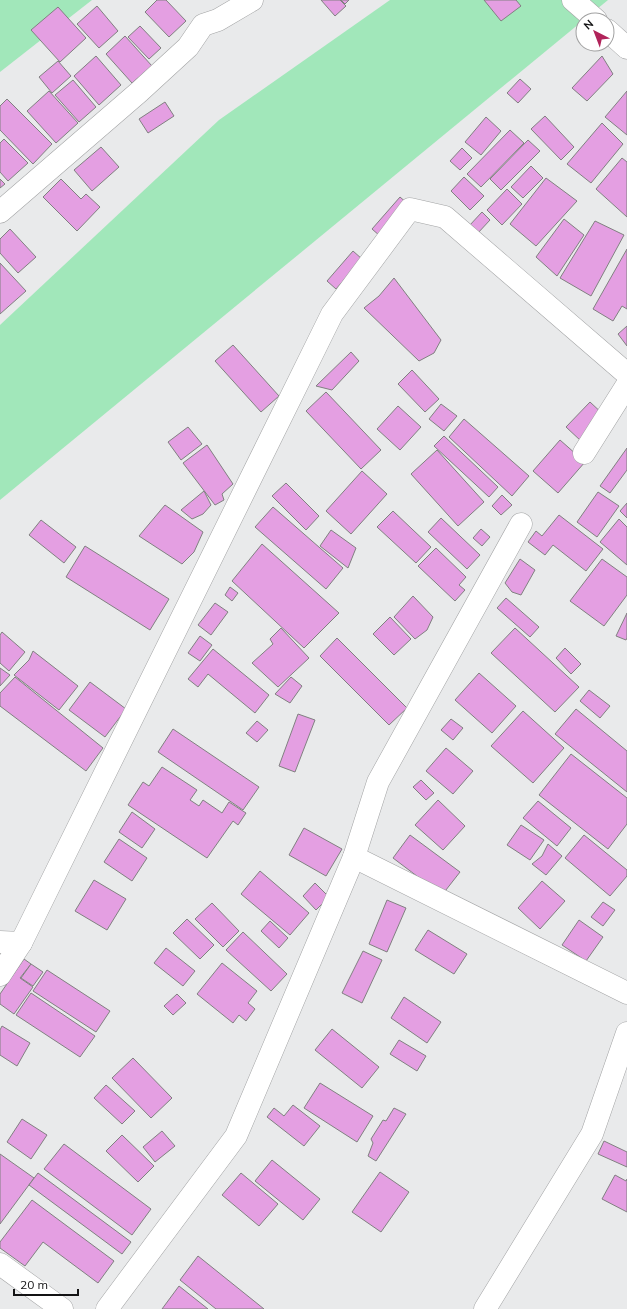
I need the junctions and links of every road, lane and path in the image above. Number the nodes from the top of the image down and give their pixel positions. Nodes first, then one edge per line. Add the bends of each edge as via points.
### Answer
1 (252, 0) edge
2 (573, 0) edge
3 (587, 12) edge
4 (615, 37) edge
5 (627, 48) edge
6 (0, 212) edge
7 (627, 374) edge
8 (627, 385) edge
9 (584, 454) dead end
10 (521, 524) dead end
11 (354, 856) junction
12 (10, 942) edge
13 (0, 975) edge
14 (627, 993) edge
15 (627, 1033) edge
16 (0, 1264) edge
17 (62, 1309) edge
18 (107, 1309) edge
19 (485, 1309) edge

1 - 6 street via 218,20 204,25 188,47 139,92
2 - 3 street
4 - 5 street
7 - 12 street via 445,217 410,209 332,314
8 - 9 street
10 - 11 street via 378,782
11 - 14 street
11 - 18 street via 236,1136
12 - 13 street
15 - 19 street via 592,1134
16 - 17 street

